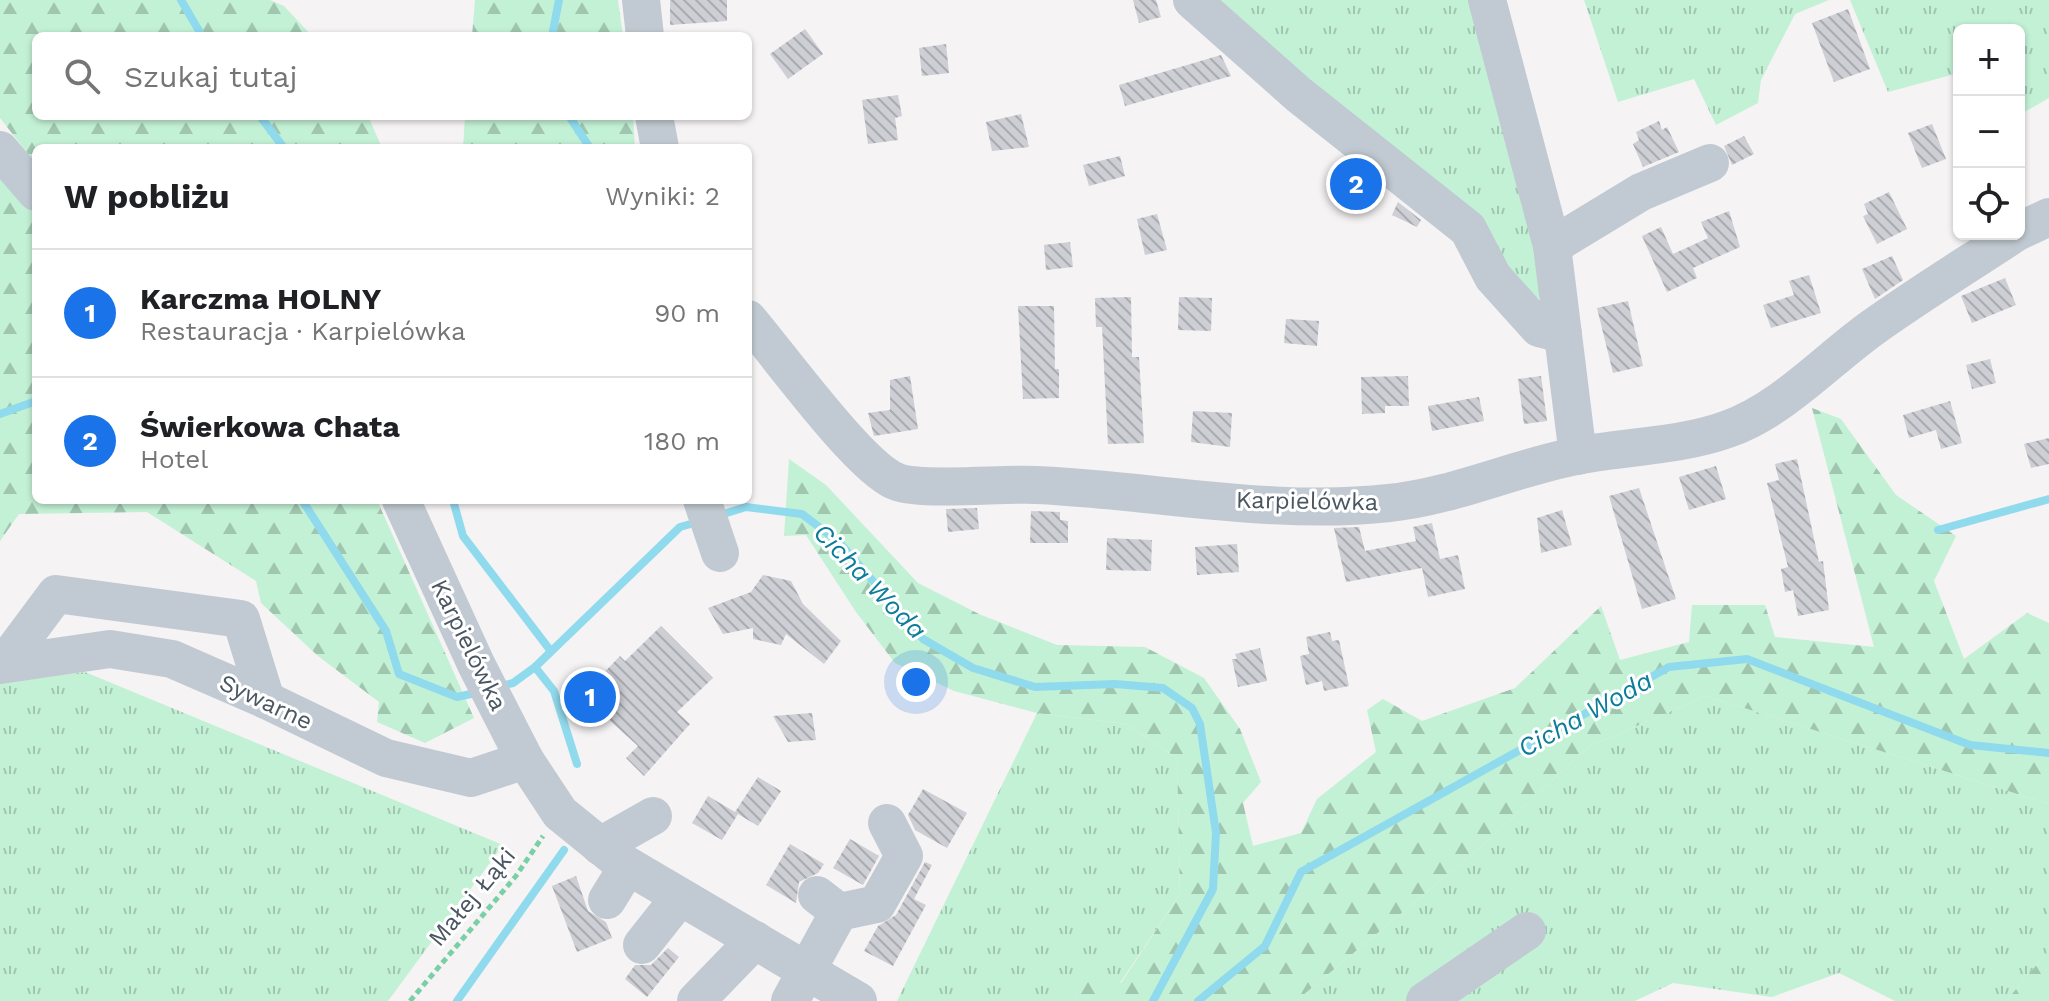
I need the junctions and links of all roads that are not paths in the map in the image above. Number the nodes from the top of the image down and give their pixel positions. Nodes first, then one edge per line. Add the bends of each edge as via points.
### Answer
1 (641, 0) edge
2 (1192, 0) edge
3 (1487, 0) edge
4 (645, 32) edge
5 (655, 120) edge
6 (659, 144) edge
7 (0, 150) edge
8 (1710, 163) dead end
9 (32, 187) edge
10 (2049, 217) edge
11 (2025, 229) edge
12 (2006, 240) edge
13 (1552, 246) junction
14 (752, 324) edge
15 (1563, 334) junction
16 (1578, 456) junction
17 (403, 504) edge
18 (703, 504) edge
19 (719, 546) dead end
20 (2, 664) edge
21 (266, 700) junction
22 (542, 787) junction
23 (653, 816) dead end
24 (887, 823) dead end
25 (614, 856) junction
26 (680, 897) junction
27 (607, 900) dead end
28 (1527, 931) dead end
29 (755, 940) junction
30 (642, 945) dead end
31 (798, 986) edge
32 (696, 1001) edge
33 (858, 1001) edge
34 (1425, 1001) edge

1 - 4 street
2 - 15 street via 1298,94 1468,229 1493,277 1539,328
3 - 13 street
5 - 6 street
7 - 9 street
8 - 13 street via 1641,192
10 - 11 street, Karpielówka
12 - 16 street, Karpielówka via 1872,328 1759,415 1696,438
13 - 15 street
14 - 16 street, Karpielówka via 874,467 894,481 914,486 1018,484 1328,506 1439,495
15 - 16 street
17 - 22 street, Karpielówka via 476,664
18 - 19 street
20 - 21 street, Sywarne via 110,649 172,659
20 - 21 street via 56,594 87,598 241,619
21 - 22 street, Sywarne via 386,758 442,774
22 - 25 street
23 - 25 street
24 - 31 street via 904,856 877,904 828,904
25 - 26 street
25 - 27 street
26 - 29 street
26 - 30 street
28 - 34 street
29 - 31 street
29 - 32 street
31 - 33 street

